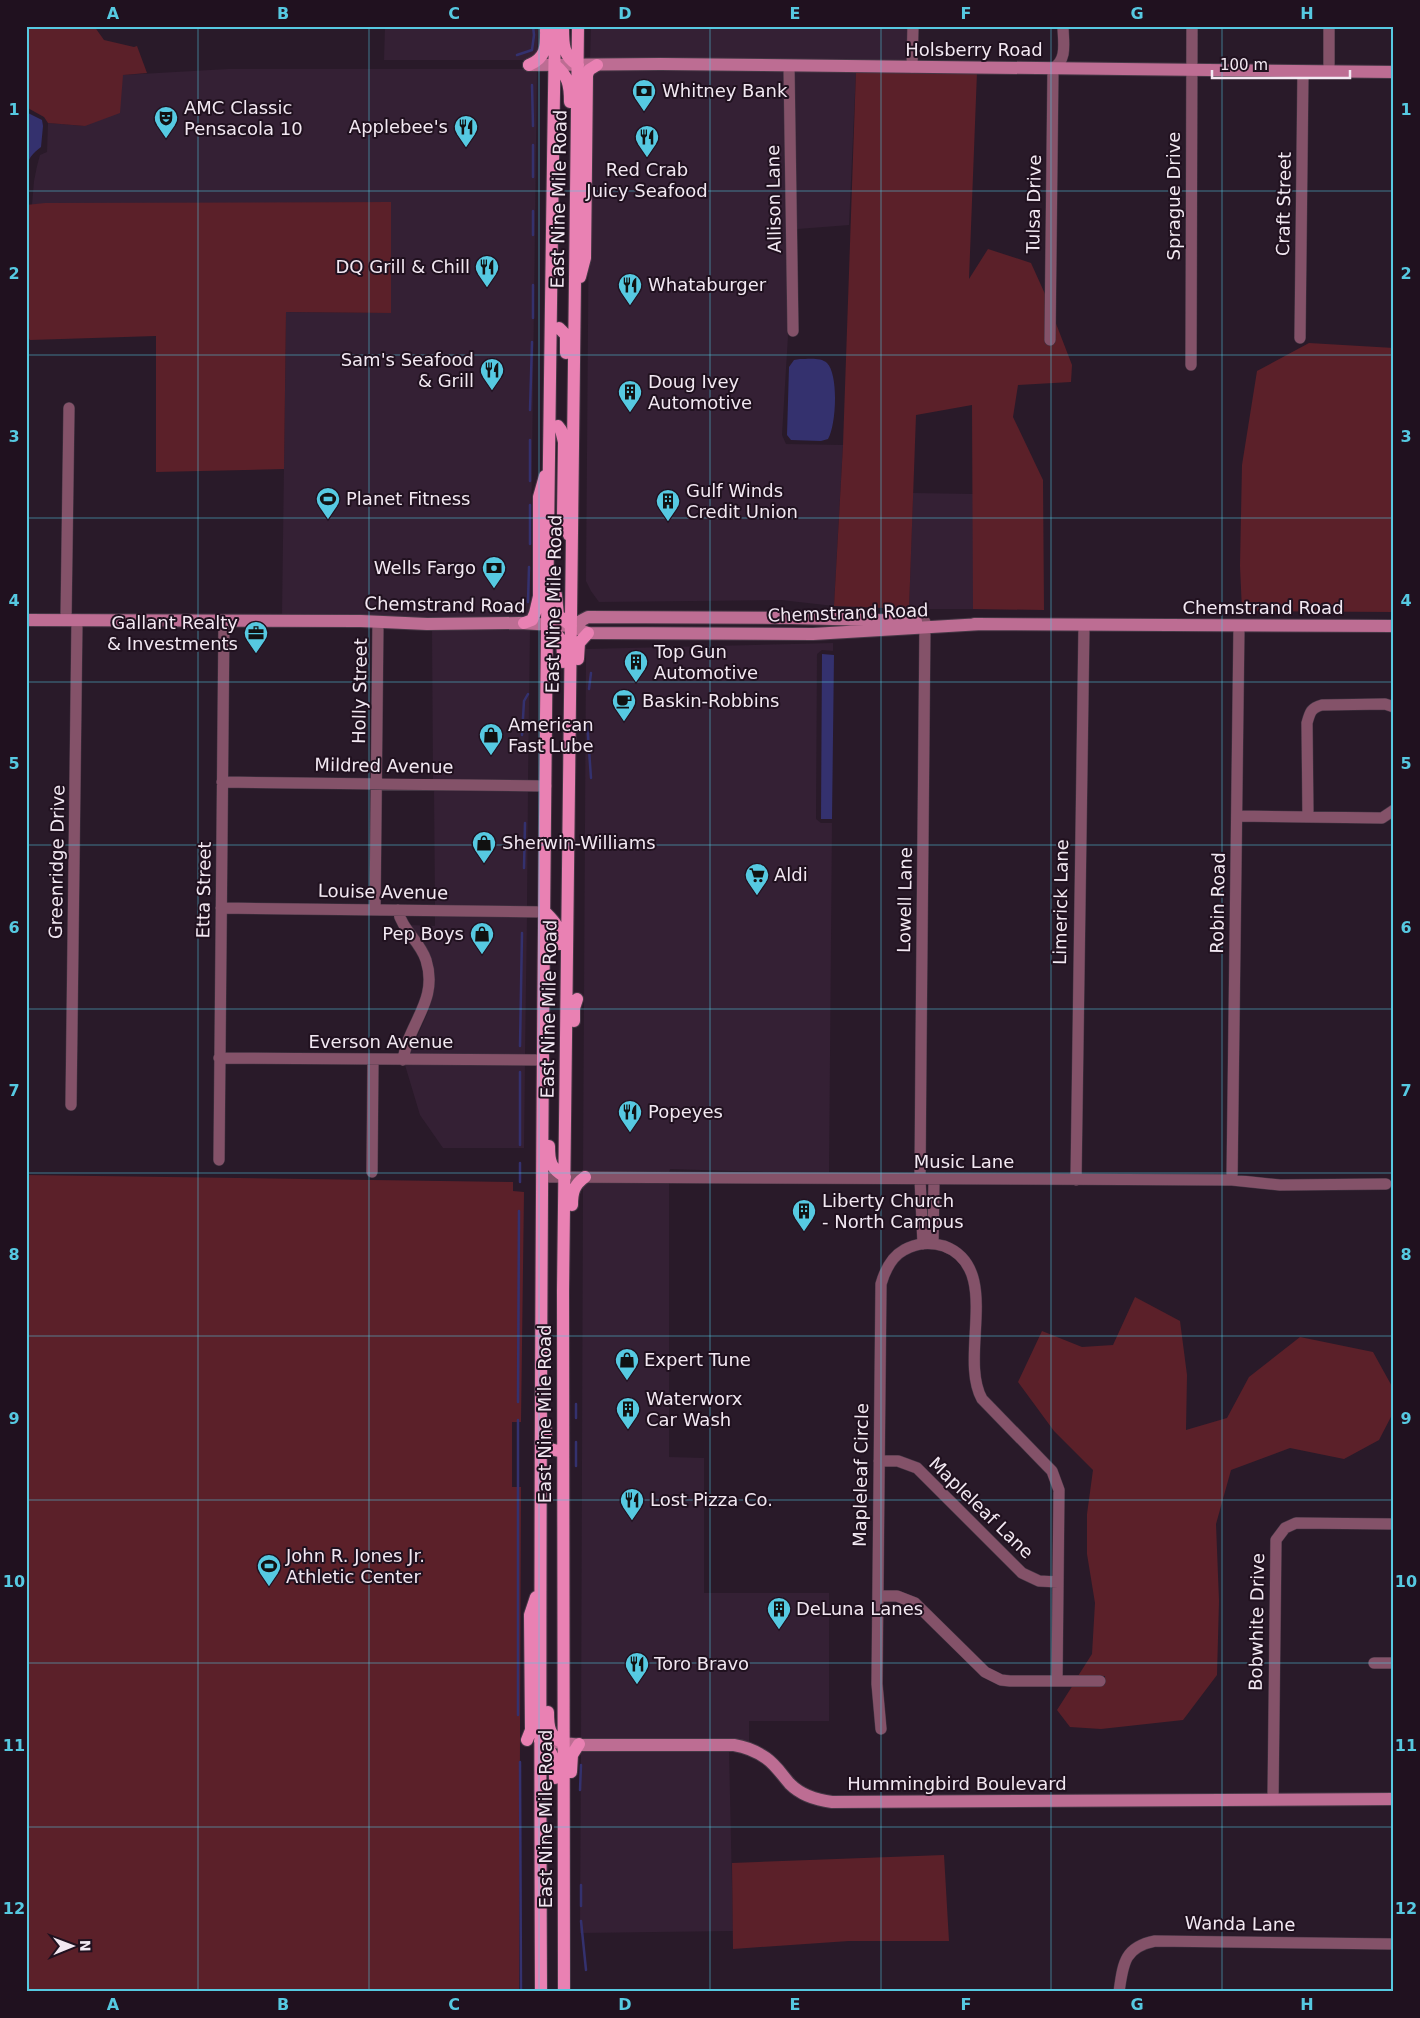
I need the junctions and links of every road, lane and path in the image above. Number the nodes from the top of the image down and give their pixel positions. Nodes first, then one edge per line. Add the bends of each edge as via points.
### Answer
1 (546, 26) edge
2 (555, 26) edge
3 (563, 26) edge
4 (578, 26) edge
5 (913, 26) edge
6 (1063, 26) edge
7 (1192, 26) edge
8 (1329, 26) edge
9 (597, 64) junction
10 (529, 65) joint
11 (555, 65) junction
12 (578, 65) junction
13 (789, 66) junction
14 (912, 67) junction
15 (1053, 68) junction
16 (1191, 69) junction
17 (1303, 71) junction
18 (1329, 71) junction
19 (1394, 72) edge
20 (553, 198) junction
21 (575, 300) junction
22 (559, 328) junction
23 (792, 331) dead end
24 (1300, 338) dead end
25 (1050, 340) dead end
26 (1191, 365) dead end
27 (69, 408) dead end
28 (574, 409) junction
29 (558, 426) junction
30 (550, 462) junction
31 (572, 544) junction
32 (26, 620) edge
33 (72, 620) junction
34 (224, 620) junction
35 (378, 622) junction
36 (524, 624) junction
37 (925, 625) junction
38 (1084, 625) junction
39 (548, 626) junction
40 (571, 626) junction
41 (1239, 626) junction
42 (1394, 626) edge
43 (588, 633) junction
44 (1394, 707) edge
45 (222, 782) junction
46 (376, 784) junction
47 (546, 786) junction
48 (1394, 810) edge
49 (1237, 816) junction
50 (1308, 817) junction
51 (568, 843) junction
52 (221, 908) junction
53 (375, 910) junction
54 (398, 910) junction
55 (545, 912) junction
56 (567, 960) junction
57 (566, 980) junction
58 (577, 999) dead end
59 (219, 1058) junction
60 (373, 1060) junction
61 (404, 1060) junction
62 (543, 1060) junction
63 (71, 1105) dead end
64 (565, 1140) junction
65 (219, 1160) dead end
66 (372, 1172) dead end
67 (542, 1177) junction
68 (565, 1177) junction
69 (585, 1177) junction
70 (920, 1179) junction
71 (934, 1180) junction
72 (1076, 1180) junction
73 (1232, 1180) junction
74 (1386, 1184) dead end
75 (928, 1244) junction
76 (563, 1291) junction
77 (540, 1330) junction
78 (563, 1452) junction
79 (879, 1460) junction
80 (540, 1491) junction
81 (1394, 1524) edge
82 (1058, 1582) junction
83 (878, 1596) junction
84 (1374, 1663) dead end
85 (1394, 1663) edge
86 (1056, 1681) junction
87 (1100, 1681) dead end
88 (881, 1729) dead end
89 (534, 1741) junction
90 (563, 1743) junction
91 (579, 1744) junction
92 (1394, 1799) edge
93 (1273, 1800) junction
94 (564, 1933) junction
95 (1394, 1944) edge
96 (541, 1992) edge
97 (564, 1992) edge
98 (570, 1992) edge
99 (1119, 1992) edge

1 - 10 main road via 544,53 539,61
2 - 11 main road, East Nine Mile Road
3 - 12 main road via 565,51
4 - 12 main road, East Nine Mile Road
5 - 14 street
6 - 15 street via 1063,55
7 - 16 street, Sprague Drive
8 - 18 street
9 - 12 street, Holsberry Road
9 - 13 street, Holsberry Road
9 - 21 main road via 587,75 585,258
10 - 11 street, Holsberry Road
11 - 12 street, Holsberry Road
11 - 20 main road, East Nine Mile Road
11 - 21 main road via 564,73 570,90 566,276
12 - 21 main road, East Nine Mile Road
13 - 14 street, Holsberry Road
13 - 23 street, Allison Lane
14 - 15 street, Holsberry Road
15 - 16 street, Holsberry Road
15 - 25 street, Tulsa Drive
16 - 17 street, Holsberry Road
16 - 26 street, Sprague Drive
17 - 18 street, Holsberry Road
17 - 24 street, Craft Street
18 - 19 street, Holsberry Road
20 - 22 main road via 561,225
20 - 30 main road, East Nine Mile Road
21 - 28 main road, East Nine Mile Road
22 - 28 main road via 566,335 569,400
22 - 29 main road
27 - 33 street, Greenridge Drive
28 - 31 main road, East Nine Mile Road
29 - 31 main road via 564,442 563,516
29 - 40 main road via 556,600 558,615
30 - 36 main road via 540,497 539,596 532,620
30 - 39 main road, East Nine Mile Road
31 - 40 main road, East Nine Mile Road
32 - 33 street, Chemstrand Road
33 - 34 street, Chemstrand Road
33 - 63 street, Greenridge Drive
34 - 35 street, Chemstrand Road
34 - 45 street, Etta Street
35 - 36 street, Chemstrand Road
35 - 46 street, Holly Street
36 - 39 street, Chemstrand Road
37 - 38 street, Chemstrand Road
37 - 40 street, Chemstrand Road via 778,617 588,617
37 - 43 street, Chemstrand Road via 813,634
37 - 70 street, Lowell Lane
38 - 41 street, Chemstrand Road
38 - 72 street, Limerick Lane
39 - 40 street, Chemstrand Road
39 - 47 main road, East Nine Mile Road
39 - 51 main road via 558,633 563,653 560,811
40 - 43 street, Chemstrand Road
40 - 51 main road, East Nine Mile Road
41 - 42 street, Chemstrand Road
41 - 49 street, Robin Road
43 - 56 main road via 579,643 578,655 574,938
44 - 50 street via 1385,704 1322,705 1310,711 1307,723
45 - 46 street, Mildred Avenue
45 - 52 street, Etta Street
46 - 47 street, Mildred Avenue
46 - 53 street, Holly Street
47 - 55 main road, East Nine Mile Road
48 - 50 street via 1382,818
49 - 50 street
49 - 73 street, Robin Road
51 - 56 main road, East Nine Mile Road
52 - 53 street, Louise Avenue
52 - 59 street, Etta Street
53 - 54 street, Louise Avenue
54 - 55 street, Louise Avenue
54 - 61 street via 402,923 420,947 429,975 427,999 405,1050
55 - 57 main road via 556,922 559,930
55 - 62 main road, East Nine Mile Road
56 - 57 main road, East Nine Mile Road
57 - 64 main road, East Nine Mile Road
58 - 64 main road via 574,1008 572,1121
59 - 60 street, Everson Avenue
59 - 65 street, Etta Street
60 - 61 street, Everson Avenue
60 - 66 street
61 - 62 street, Everson Avenue
62 - 67 main road, East Nine Mile Road
62 - 68 main road via 550,1075 549,1158 554,1170
64 - 68 main road, East Nine Mile Road
67 - 68 street, Music Lane
67 - 77 main road, East Nine Mile Road
68 - 69 street, Music Lane
68 - 76 main road, East Nine Mile Road
69 - 70 street, Music Lane
69 - 76 main road via 572,1192 571,1255
70 - 71 street, Music Lane
70 - 75 street
71 - 72 street, Music Lane
71 - 75 street
72 - 73 street, Music Lane
73 - 74 street, Music Lane via 1280,1185
75 - 79 street, Mapleleaf Circle via 904,1250 895,1257 888,1265 881,1284
75 - 82 street via 949,1248 958,1254 973,1276 976,1286 977,1390 1048,1466 1056,1480 1059,1490
76 - 78 main road, East Nine Mile Road
77 - 78 main road via 546,1391 546,1444 550,1449
77 - 80 main road, East Nine Mile Road
78 - 90 main road, East Nine Mile Road
79 - 82 street, Mapleleaf Lane via 898,1461 917,1468 1022,1573 1039,1581
79 - 83 street, Mapleleaf Circle
80 - 89 main road, East Nine Mile Road
80 - 90 main road via 547,1512 548,1727 556,1740
81 - 93 street, Bobwhite Drive via 1296,1523 1284,1528 1276,1540
82 - 86 street
83 - 86 street via 897,1596 915,1603 992,1677 1010,1681
83 - 88 street, Mapleleaf Circle via 877,1684
84 - 85 street
86 - 87 street
89 - 90 street, Hummingbird Boulevard
89 - 94 main road via 548,1746 554,1756 556,1912
89 - 96 main road, East Nine Mile Road
90 - 91 street, Hummingbird Boulevard
90 - 94 main road, East Nine Mile Road
91 - 93 street, Hummingbird Boulevard via 734,1745 767,1758 800,1792 832,1802
91 - 98 main road via 572,1755 571,1766
92 - 93 street, Hummingbird Boulevard
94 - 97 main road, East Nine Mile Road
95 - 99 street, Wanda Lane via 1143,1943 1126,1958

